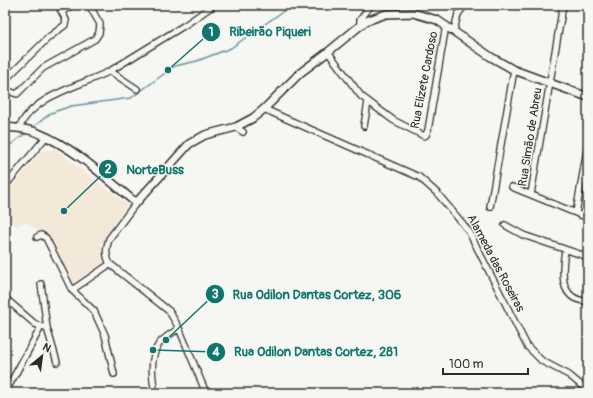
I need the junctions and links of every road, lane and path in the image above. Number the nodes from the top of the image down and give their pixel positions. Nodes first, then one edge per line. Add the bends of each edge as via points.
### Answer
1 (58, 5) edge
2 (72, 5) edge
3 (89, 5) edge
4 (214, 5) edge
5 (371, 5) edge
6 (465, 5) edge
7 (563, 5) edge
8 (62, 12) junction
9 (446, 25) junction
10 (360, 26) junction
11 (454, 30) junction
12 (328, 52) junction
13 (514, 70) junction
14 (110, 71) junction
15 (5, 80) edge
16 (550, 83) junction
17 (137, 89) dead end
18 (5, 90) edge
19 (588, 97) edge
20 (368, 102) junction
21 (264, 109) junction
22 (364, 126) dead end
23 (5, 127) edge
24 (236, 127) junction
25 (21, 128) junction
26 (243, 132) dead end
27 (46, 137) junction
28 (588, 144) edge
29 (5, 186) edge
30 (512, 187) dead end
31 (531, 194) junction
32 (136, 203) junction
33 (490, 207) dead end
34 (576, 213) junction
35 (588, 218) edge
36 (505, 225) dead end
37 (37, 237) dead end
38 (564, 250) junction
39 (588, 257) edge
40 (110, 264) junction
41 (41, 284) dead end
42 (72, 290) junction
43 (5, 298) edge
44 (588, 301) edge
45 (44, 328) junction
46 (179, 328) junction
47 (57, 362) dead end
48 (114, 374) dead end
49 (588, 391) edge
50 (5, 393) edge
51 (155, 393) edge
52 (206, 393) edge

1 - 8 street
2 - 8 street
3 - 18 street via 100,24 95,40 43,68 17,94
4 - 14 street via 185,26
5 - 10 street via 360,20
6 - 11 street via 458,14
7 - 16 street, Rua Simão de Abreu
8 - 15 street via 66,20 65,25
9 - 10 main road via 428,16 398,13 376,16
9 - 11 main road
9 - 20 street, Rua Elizete Cardoso via 425,136 393,120
10 - 12 main road
11 - 13 main road via 478,49
12 - 20 street via 352,86
12 - 21 main road via 300,73
13 - 16 main road
13 - 33 street
14 - 17 street
14 - 25 street via 48,98 24,119
16 - 19 main road
16 - 31 street, Rua Simão de Abreu
20 - 22 street
21 - 24 main road
21 - 49 street, Alameda das Roseiras via 409,172 428,184 468,230 527,346 542,361 569,375
23 - 25 main road
24 - 26 street
24 - 32 main road via 205,135 189,144
25 - 27 main road
27 - 29 street
27 - 32 main road via 72,152
28 - 34 street
30 - 31 street
31 - 34 street
32 - 40 street via 109,240 106,252
34 - 35 street
36 - 38 street via 523,235
37 - 42 street via 43,236 51,245
38 - 39 street
38 - 44 street via 564,285 575,298
40 - 42 street
40 - 46 street via 162,304
41 - 45 street
42 - 48 street via 94,311 105,336
43 - 45 street via 30,320
45 - 47 street
45 - 50 street
46 - 51 street via 157,347 152,380
46 - 52 street

